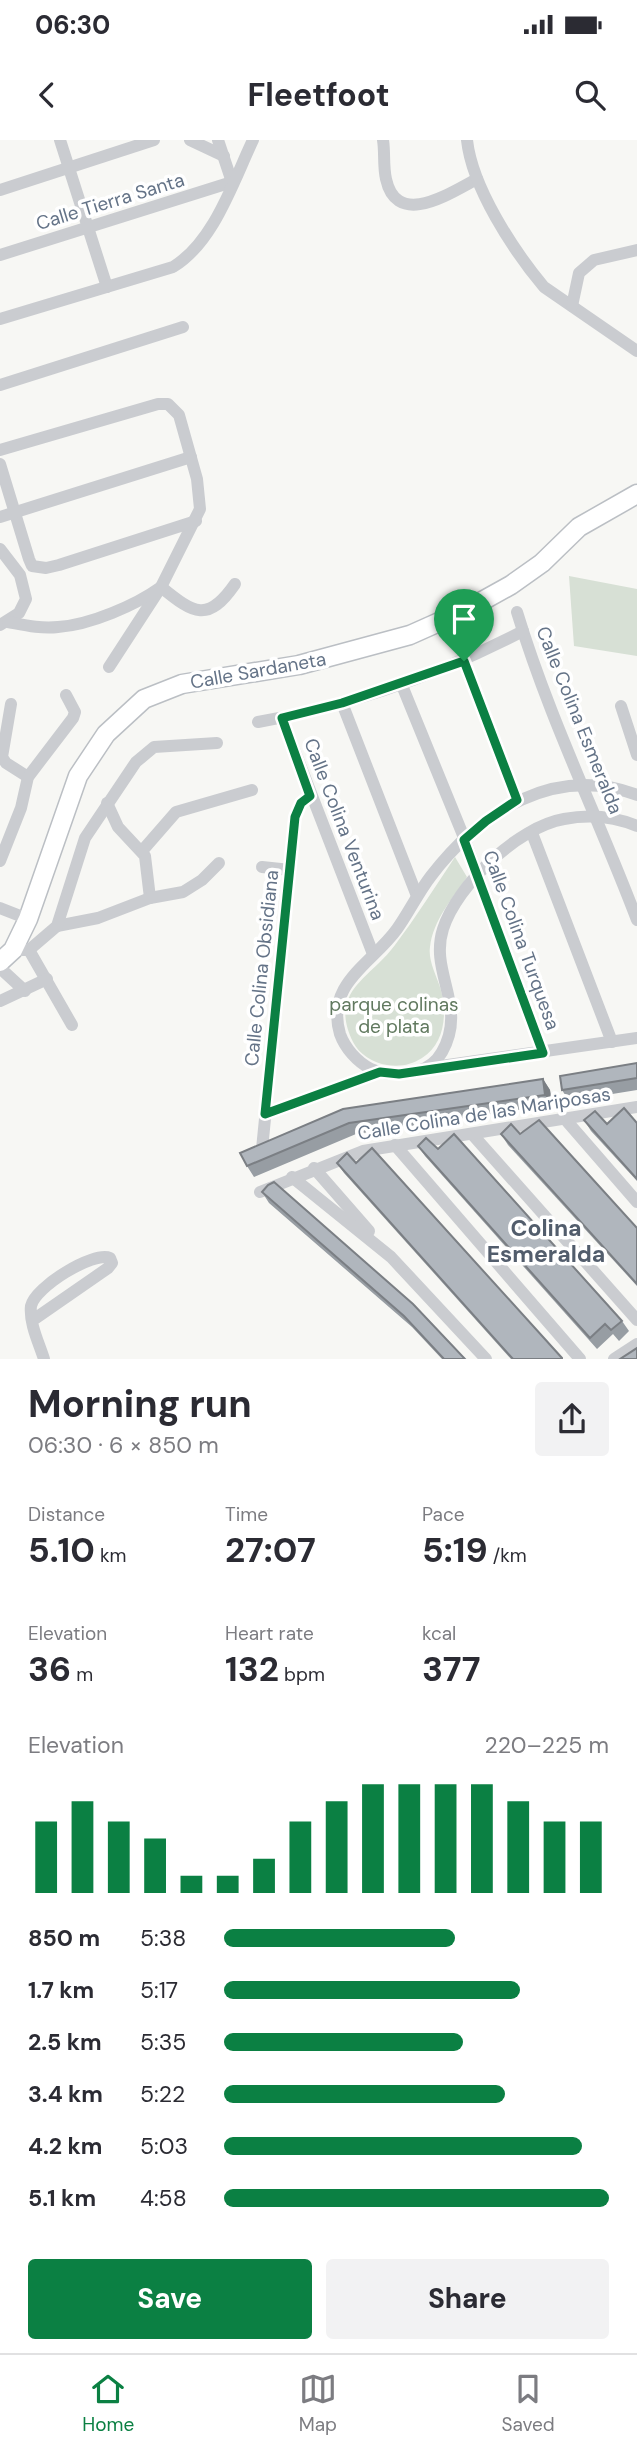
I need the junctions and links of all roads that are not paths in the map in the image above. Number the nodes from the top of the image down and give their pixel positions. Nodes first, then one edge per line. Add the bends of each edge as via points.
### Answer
1 (60, 140) edge
2 (154, 140) edge
3 (190, 140) edge
4 (218, 140) edge
5 (253, 140) edge
6 (383, 140) edge
7 (467, 140) edge
8 (224, 156) junction
9 (68, 167) junction
10 (477, 179) junction
11 (232, 182) junction
12 (0, 190) edge
13 (88, 228) junction
14 (637, 250) edge
15 (0, 256) edge
16 (107, 287) junction
17 (572, 306) junction
18 (0, 319) edge
19 (183, 327) dead end
20 (637, 351) edge
21 (0, 385) edge
22 (0, 450) edge
23 (191, 457) junction
24 (0, 464) edge
25 (637, 494) edge
26 (15, 511) junction
27 (0, 517) edge
28 (196, 521) junction
29 (23, 542) junction
30 (0, 549) edge
31 (235, 584) dead end
32 (161, 587) junction
33 (517, 612) dead end
34 (4, 624) edge
35 (523, 631) junction
36 (464, 661) junction
37 (110, 667) dead end
38 (401, 684) junction
39 (66, 695) dead end
40 (342, 703) junction
41 (11, 704) dead end
42 (621, 706) dead end
43 (282, 718) junction
44 (258, 722) dead end
45 (634, 733) edge
46 (217, 743) dead end
47 (637, 754) edge
48 (28, 777) junction
49 (580, 784) junction
50 (252, 790) dead end
51 (637, 795) edge
52 (310, 796) junction
53 (517, 800) junction
54 (107, 803) junction
55 (597, 816) junction
56 (637, 825) edge
57 (532, 833) junction
58 (464, 840) junction
59 (142, 850) junction
60 (0, 861) edge
61 (219, 863) dead end
62 (262, 867) dead end
63 (290, 870) junction
64 (476, 875) junction
65 (417, 895) junction
66 (150, 898) junction
67 (0, 908) edge
68 (21, 917) junction
69 (637, 920) edge
70 (57, 926) junction
71 (14, 954) edge
72 (373, 954) junction
73 (0, 968) edge
74 (47, 979) junction
75 (25, 991) junction
76 (0, 1001) edge
77 (72, 1025) dead end
78 (637, 1038) edge
79 (612, 1042) junction
80 (543, 1053) junction
81 (427, 1068) junction
82 (380, 1072) junction
83 (637, 1107) edge
84 (265, 1114) junction
85 (565, 1119) junction
86 (472, 1134) junction
87 (395, 1145) junction
88 (262, 1149) edge
89 (314, 1168) junction
90 (292, 1177) junction
91 (260, 1192) edge
92 (637, 1202) edge
93 (391, 1257) junction
94 (33, 1320) junction
95 (637, 1320) edge
96 (637, 1345) edge
97 (44, 1359) edge
98 (486, 1359) edge
99 (580, 1359) edge
100 (614, 1359) edge

1 - 9 street
2 - 9 street
3 - 8 street
4 - 8 street
5 - 11 street
6 - 10 street via 386,179 394,197 405,204 429,203
7 - 10 street
8 - 11 street
9 - 12 street
9 - 13 street
10 - 17 street via 532,273
11 - 13 street, Calle Tierra Santa
11 - 16 street via 192,253 173,267
13 - 15 street, Calle Tierra Santa
13 - 16 street
14 - 17 street via 594,260 579,273
16 - 18 street
17 - 20 street
19 - 21 street
22 - 23 street via 168,404 179,415
23 - 26 street
23 - 28 street via 200,497
24 - 26 street
25 - 68 street, Calle Sardaneta via 579,527 511,585 410,635 299,665 182,684 144,699 106,734 78,776
26 - 27 street
26 - 29 street
28 - 29 street via 46,568 32,566
28 - 32 street
29 - 30 street
30 - 34 street via 26,591 23,607
31 - 32 street via 221,604 197,611
32 - 34 street via 138,604 74,624 44,628
32 - 37 street
33 - 35 street, Calle Colina Esmeralda
35 - 36 street
35 - 49 street, Calle Colina Esmeralda
36 - 38 street
36 - 53 street
38 - 40 street
38 - 58 street, Calle Colina Turquesa
39 - 48 street via 75,712 73,718
40 - 43 street
40 - 65 street
41 - 48 street via 2,757
42 - 45 street
43 - 44 street
43 - 52 street, Calle Colina Venturina
45 - 47 street
46 - 54 street via 154,747 136,762
48 - 60 street
49 - 51 street
49 - 53 street
49 - 55 street, Calle Colina Esmeralda
50 - 59 street via 176,812
52 - 63 street, Calle Colina Obsidiana via 296,812
52 - 72 street, Calle Colina Venturina
53 - 58 street
54 - 59 street via 118,827
54 - 70 street via 80,847
55 - 56 street
55 - 57 street via 563,819
55 - 69 street, Calle Colina Esmeralda
57 - 64 street
57 - 79 street
58 - 64 street, Calle Colina Turquesa
58 - 65 street
59 - 66 street
61 - 66 street via 183,892
62 - 63 street
63 - 84 street, Calle Colina Obsidiana
64 - 80 street, Calle Colina Turquesa
64 - 81 street via 451,909 443,929 441,966 453,1025 440,1056
65 - 72 street via 391,936
66 - 70 street via 98,918
67 - 68 street
68 - 71 street, Calle Sardaneta
70 - 71 street
71 - 74 street
72 - 82 street via 344,988 337,1007 338,1024 351,1052
73 - 75 street
74 - 75 street
74 - 77 street
75 - 76 street
78 - 79 street
79 - 80 street
80 - 81 street
81 - 82 street via 399,1074
82 - 84 street
83 - 85 street, Calle Colina de las Mariposas
84 - 88 street, Calle Colina Obsidiana
85 - 86 street, Calle Colina de las Mariposas
85 - 92 street
86 - 87 street, Calle Colina de las Mariposas
86 - 95 street
87 - 89 street, Calle Colina de las Mariposas
87 - 99 street
89 - 90 street, Calle Colina de las Mariposas
89 - 93 street
90 - 91 street, Calle Colina de las Mariposas
90 - 93 street
93 - 98 street
94 - 94 street via 108,1268 110,1258 103,1256 42,1286 34,1297
94 - 97 street
96 - 100 street

